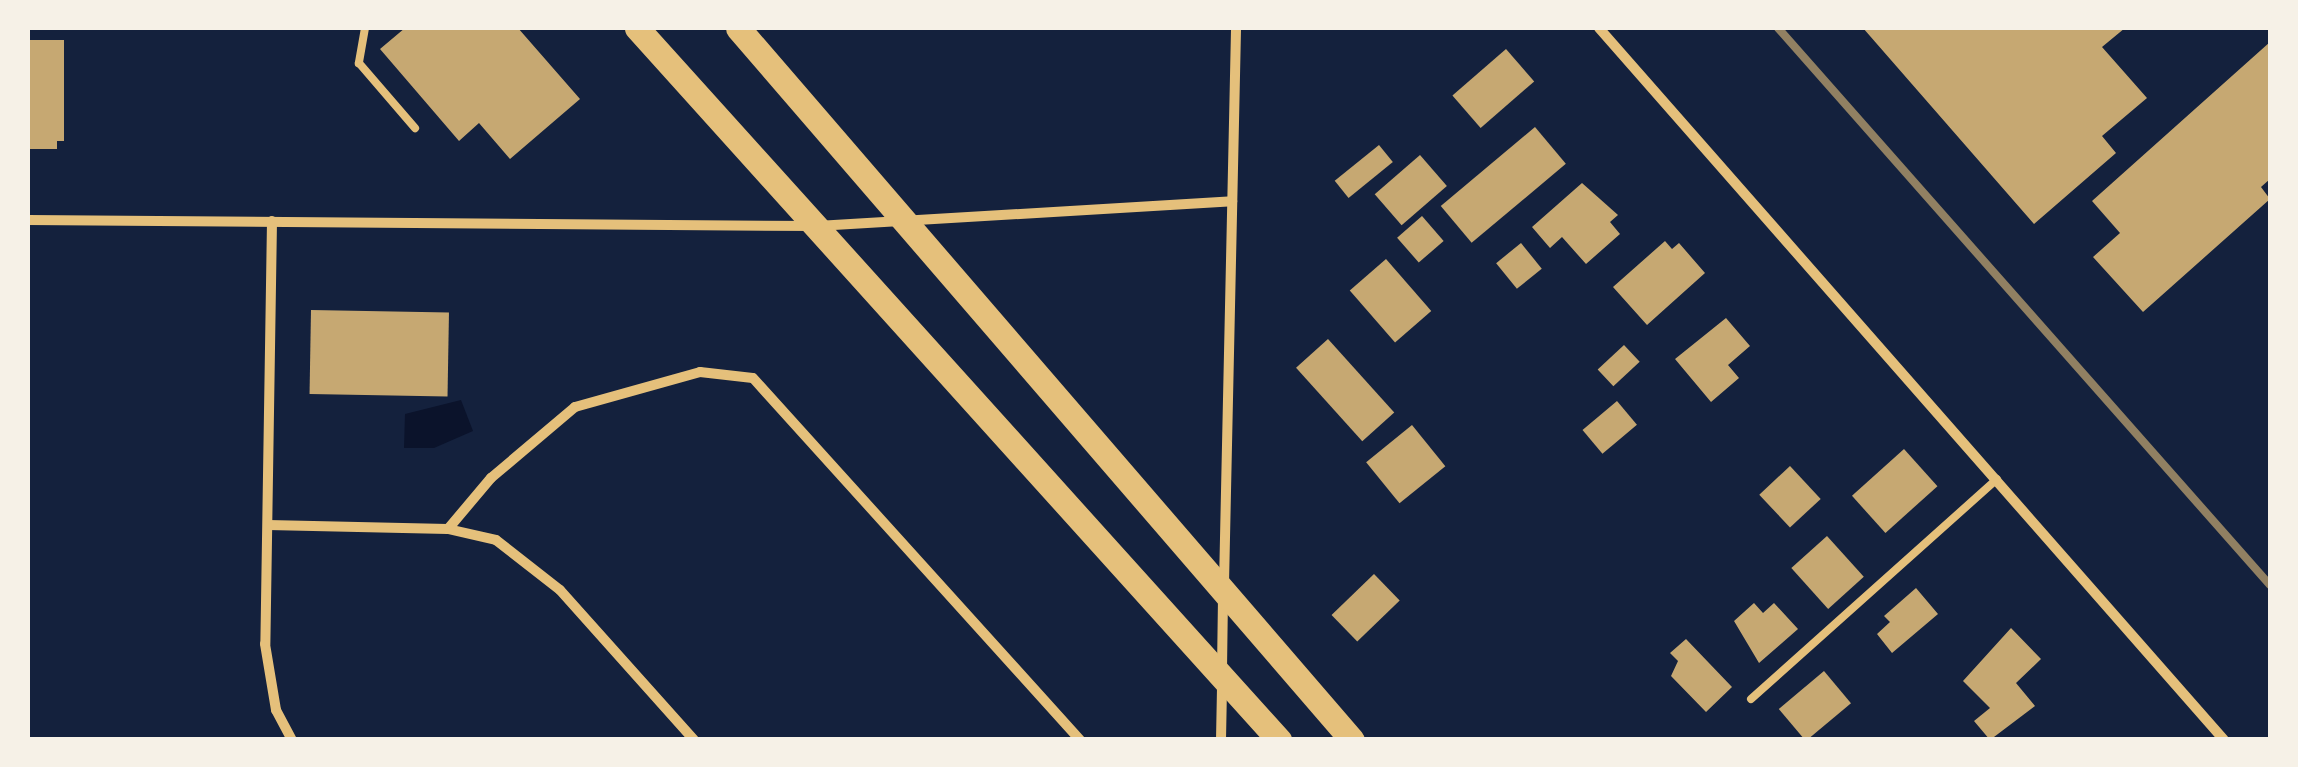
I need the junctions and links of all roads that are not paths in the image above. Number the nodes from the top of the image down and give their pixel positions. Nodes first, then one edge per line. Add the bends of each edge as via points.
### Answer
1 (365, 28) edge
2 (637, 28) edge
3 (738, 28) edge
4 (1236, 28) edge
5 (1599, 28) edge
6 (415, 128) dead end
7 (1232, 201) junction
8 (28, 220) edge
9 (911, 220) junction
10 (272, 222) junction
11 (817, 226) junction
12 (1997, 479) junction
13 (268, 525) junction
14 (448, 528) junction
15 (1224, 591) junction
16 (1222, 673) junction
17 (1752, 699) dead end
18 (292, 740) edge
19 (694, 740) edge
20 (1080, 740) edge
21 (1222, 740) edge
22 (1279, 740) edge
23 (1352, 740) edge
24 (2224, 740) edge

1 - 6 lane via 359,63
2 - 11 main road
3 - 9 main road
4 - 7 street
5 - 12 street
7 - 9 street
7 - 15 street
8 - 10 street
9 - 11 street
9 - 15 main road
10 - 11 street
10 - 13 street
11 - 16 main road
12 - 17 lane
12 - 24 street
13 - 14 street
13 - 18 street via 267,669 276,710
14 - 19 street via 496,540 535,566
14 - 20 street via 491,478 574,407 700,372 753,378
15 - 16 street
15 - 23 main road
16 - 21 street
16 - 22 main road

